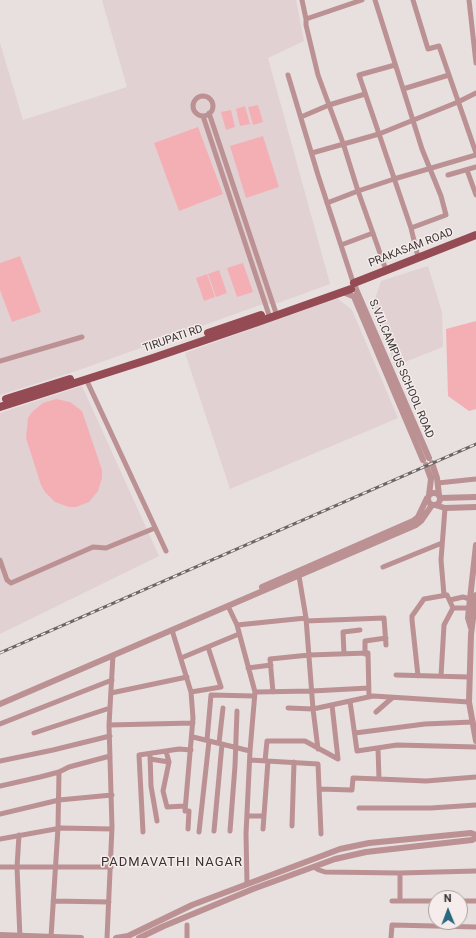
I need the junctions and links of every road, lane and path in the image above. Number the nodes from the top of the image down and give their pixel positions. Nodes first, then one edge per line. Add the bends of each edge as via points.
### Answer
1 (302, 0) edge
2 (362, 0) edge
3 (375, 0) edge
4 (413, 0) edge
5 (469, 0) edge
6 (306, 19) junction
7 (474, 31) edge
8 (476, 63) edge
9 (395, 65) junction
10 (288, 75) dead end
11 (449, 75) junction
12 (403, 89) junction
13 (476, 93) edge
14 (365, 94) junction
15 (458, 102) junction
16 (329, 106) junction
17 (209, 113) junction
18 (203, 116) junction
19 (301, 117) junction
20 (413, 119) junction
21 (379, 134) junction
22 (343, 143) junction
23 (312, 153) junction
24 (476, 154) edge
25 (476, 167) edge
26 (430, 169) junction
27 (467, 170) junction
28 (448, 175) dead end
29 (394, 179) junction
30 (358, 191) junction
31 (476, 195) edge
32 (327, 203) junction
33 (411, 228) junction
34 (373, 233) junction
35 (476, 235) edge
36 (476, 240) edge
37 (341, 245) junction
38 (418, 257) junction
39 (386, 270) junction
40 (353, 287) junction
41 (272, 314) junction
42 (82, 337) dead end
43 (138, 360) junction
44 (0, 361) edge
45 (86, 380) junction
46 (0, 401) edge
47 (0, 407) edge
48 (427, 461) junction
49 (476, 478) edge
50 (438, 483) junction
51 (428, 496) junction
52 (439, 496) junction
53 (476, 497) edge
54 (434, 505) junction
55 (476, 507) edge
56 (445, 508) junction
57 (155, 528) junction
58 (442, 543) junction
59 (476, 545) edge
60 (166, 551) dead end
61 (0, 560) edge
62 (383, 567) dead end
63 (299, 576) junction
64 (444, 595) junction
65 (476, 595) edge
66 (470, 599) junction
67 (450, 600) junction
68 (228, 606) junction
69 (453, 608) junction
70 (469, 608) junction
71 (306, 620) junction
72 (237, 625) junction
73 (172, 630) junction
74 (360, 630) dead end
75 (473, 632) edge
76 (239, 634) junction
77 (386, 638) junction
78 (386, 645) dead end
79 (208, 647) junction
80 (344, 654) junction
81 (365, 654) junction
82 (114, 655) junction
83 (309, 655) junction
84 (181, 658) junction
85 (271, 665) junction
86 (248, 668) junction
87 (396, 675) dead end
88 (418, 676) junction
89 (440, 676) junction
90 (186, 677) junction
91 (472, 679) edge
92 (112, 680) junction
93 (369, 688) junction
94 (312, 691) junction
95 (191, 692) junction
96 (273, 692) junction
97 (112, 693) junction
98 (254, 694) junction
99 (369, 697) junction
100 (392, 698) junction
101 (0, 700) edge
102 (350, 701) junction
103 (469, 702) junction
104 (0, 704) edge
105 (332, 705) junction
106 (110, 708) junction
107 (223, 708) dead end
108 (288, 708) dead end
109 (313, 709) junction
110 (237, 711) dead end
111 (376, 712) dead end
112 (474, 714) edge
113 (473, 722) junction
114 (193, 723) junction
115 (0, 724) edge
116 (109, 725) junction
117 (34, 733) dead end
118 (355, 733) junction
119 (110, 736) junction
120 (192, 737) junction
121 (208, 740) junction
122 (476, 741) edge
123 (220, 744) junction
124 (236, 747) junction
125 (476, 747) edge
126 (378, 748) junction
127 (318, 749) junction
128 (191, 750) junction
129 (166, 751) junction
130 (250, 751) junction
131 (110, 756) junction
132 (150, 756) junction
133 (250, 760) junction
134 (0, 761) edge
135 (267, 761) junction
136 (169, 762) junction
137 (294, 762) junction
138 (59, 772) junction
139 (476, 777) edge
140 (379, 779) junction
141 (0, 786) edge
142 (319, 789) junction
143 (112, 795) junction
144 (59, 800) junction
145 (476, 805) edge
146 (185, 806) junction
147 (359, 808) dead end
148 (0, 814) edge
149 (247, 816) junction
150 (264, 816) junction
151 (156, 821) dead end
152 (292, 826) dead end
153 (58, 828) junction
154 (112, 829) junction
155 (188, 829) dead end
156 (264, 829) dead end
157 (214, 831) dead end
158 (230, 831) dead end
159 (144, 832) dead end
160 (199, 832) dead end
161 (321, 834) dead end
162 (19, 835) junction
163 (476, 836) edge
164 (0, 839) edge
165 (0, 867) edge
166 (18, 867) junction
167 (55, 867) junction
168 (111, 867) junction
169 (314, 867) junction
170 (476, 871) edge
171 (400, 873) junction
172 (247, 884) junction
173 (53, 901) junction
174 (392, 901) dead end
175 (400, 901) junction
176 (428, 901) edge
177 (109, 902) junction
178 (187, 925) dead end
179 (476, 927) edge
180 (0, 935) edge
181 (20, 937) edge
182 (51, 937) junction
183 (81, 938) edge
184 (108, 938) edge
185 (116, 938) edge
186 (139, 938) edge
187 (187, 938) edge
188 (391, 938) edge

1 - 6 street
2 - 6 street
3 - 9 street
4 - 11 street via 428,49 439,46
5 - 7 street
6 - 16 street via 318,75
7 - 8 street
9 - 12 street
9 - 14 street via 359,75
10 - 19 street
11 - 12 street
11 - 15 street
12 - 20 street
13 - 15 street
14 - 16 street
14 - 21 street
15 - 20 street
15 - 24 street
16 - 19 street
16 - 22 street
17 - 18 street
17 - 18 street via 212,107 211,100 200,96 194,101 193,107 196,113
17 - 41 street
18 - 41 street
19 - 23 street
20 - 21 street
20 - 26 street
21 - 22 street
21 - 29 street
22 - 23 street
22 - 30 street
23 - 32 street
24 - 26 street
25 - 27 street
26 - 29 street
26 - 33 street via 446,215
27 - 28 street
27 - 31 street
29 - 30 street
29 - 33 street
30 - 32 street
30 - 34 street
32 - 37 street
33 - 38 street
34 - 37 street
34 - 39 street
35 - 38 main road, PRAKASAM ROAD
36 - 40 main road, PRAKASAM ROAD
37 - 40 street
38 - 39 main road, PRAKASAM ROAD
39 - 40 main road, PRAKASAM ROAD
40 - 41 main road, TIRUPATI RD
40 - 41 main road, TIRUPATI RD
40 - 48 street, S.V.U.CAMPUS SCHOOL ROAD
40 - 48 street, S.V.U.CAMPUS SCHOOL ROAD
41 - 43 main road, TIRUPATI RD
42 - 44 street
43 - 45 main road, TIRUPATI RD
43 - 46 main road, TIRUPATI RD
45 - 47 main road, TIRUPATI RD
45 - 57 street
48 - 50 street, S.V.U.CAMPUS SCHOOL ROAD
48 - 51 street, S.V.U.CAMPUS SCHOOL ROAD via 430,479
49 - 50 street
50 - 52 street, S.V.U.CAMPUS SCHOOL ROAD
51 - 52 street via 434,493
51 - 54 street via 428,502
51 - 101 street via 418,517 413,521
52 - 53 street
52 - 54 street via 439,503
54 - 56 street
54 - 63 street via 416,525
55 - 56 street
56 - 58 street
57 - 60 street
57 - 61 street via 106,548 93,547 11,583 7,580
58 - 62 street
58 - 64 street
59 - 66 street
63 - 68 street
63 - 71 street
64 - 67 street
64 - 88 street via 424,599 412,616
65 - 75 street
66 - 67 street via 463,597
66 - 70 street
67 - 69 street
68 - 72 street
68 - 73 street
69 - 70 street
69 - 89 street via 444,625
70 - 75 street via 469,624
71 - 72 street
71 - 77 street via 384,618
71 - 83 street
72 - 76 street
73 - 82 street
73 - 84 street
74 - 80 street via 343,632
75 - 91 street
76 - 79 street
76 - 86 street
77 - 78 street
77 - 81 street via 365,641
79 - 84 street
79 - 95 street via 221,687
80 - 81 street
80 - 83 street
81 - 93 street via 368,654
82 - 92 street
82 - 104 street
83 - 85 street via 270,659
83 - 94 street
84 - 90 street
85 - 86 street
85 - 96 street
86 - 98 street
87 - 88 street
88 - 89 street
89 - 91 street
90 - 95 street
90 - 97 street
91 - 103 street
92 - 97 street
92 - 115 street
93 - 94 street
93 - 99 street
94 - 96 street
94 - 109 street
95 - 114 street
96 - 98 street
97 - 106 street
98 - 121 street via 211,695
98 - 130 street
99 - 100 street
99 - 102 street
100 - 103 street
100 - 111 street
102 - 105 street
102 - 118 street
103 - 112 street
105 - 109 street
105 - 127 street via 338,759
106 - 116 street
106 - 117 street
107 - 123 street
108 - 109 street
109 - 127 street
110 - 124 street
112 - 113 street
113 - 118 street via 425,724
113 - 122 street
114 - 116 street
114 - 120 street
116 - 119 street
118 - 126 street via 357,751
119 - 131 street
119 - 134 street
120 - 121 street
120 - 128 street
121 - 123 street
121 - 160 street
123 - 124 street
123 - 157 street
124 - 130 street
124 - 158 street
125 - 126 street via 397,745
126 - 140 street
127 - 135 street via 305,741 267,741
128 - 129 street
128 - 146 street
129 - 132 street
129 - 136 street
130 - 133 street
131 - 138 street
131 - 143 street
132 - 136 street
132 - 151 street
132 - 159 street via 139,755
133 - 135 street
133 - 149 street
135 - 137 street
135 - 150 street
136 - 146 street via 163,790 167,807
137 - 142 street via 318,764
137 - 152 street
138 - 141 street
138 - 144 street
139 - 140 street via 426,781
140 - 142 street via 353,778 352,790
142 - 161 street
143 - 144 street
143 - 154 street
144 - 148 street
144 - 153 street
145 - 147 street
146 - 155 street via 185,811 189,811
149 - 150 street
149 - 172 street
150 - 156 street
153 - 154 street
153 - 162 street
153 - 167 street
154 - 168 street
162 - 164 street
162 - 166 street
163 - 169 street via 472,840 366,852
163 - 172 street via 471,833 352,846
165 - 166 street
166 - 167 street
166 - 181 street
167 - 168 street
167 - 173 street
168 - 177 street
169 - 171 street via 326,872
169 - 186 street via 253,889
170 - 171 street
171 - 175 street
172 - 185 street via 192,905 128,936
173 - 177 street
173 - 182 street
174 - 175 street
175 - 176 street
177 - 184 street
178 - 187 street
179 - 188 street via 392,925
180 - 181 street
181 - 182 street
182 - 183 street

